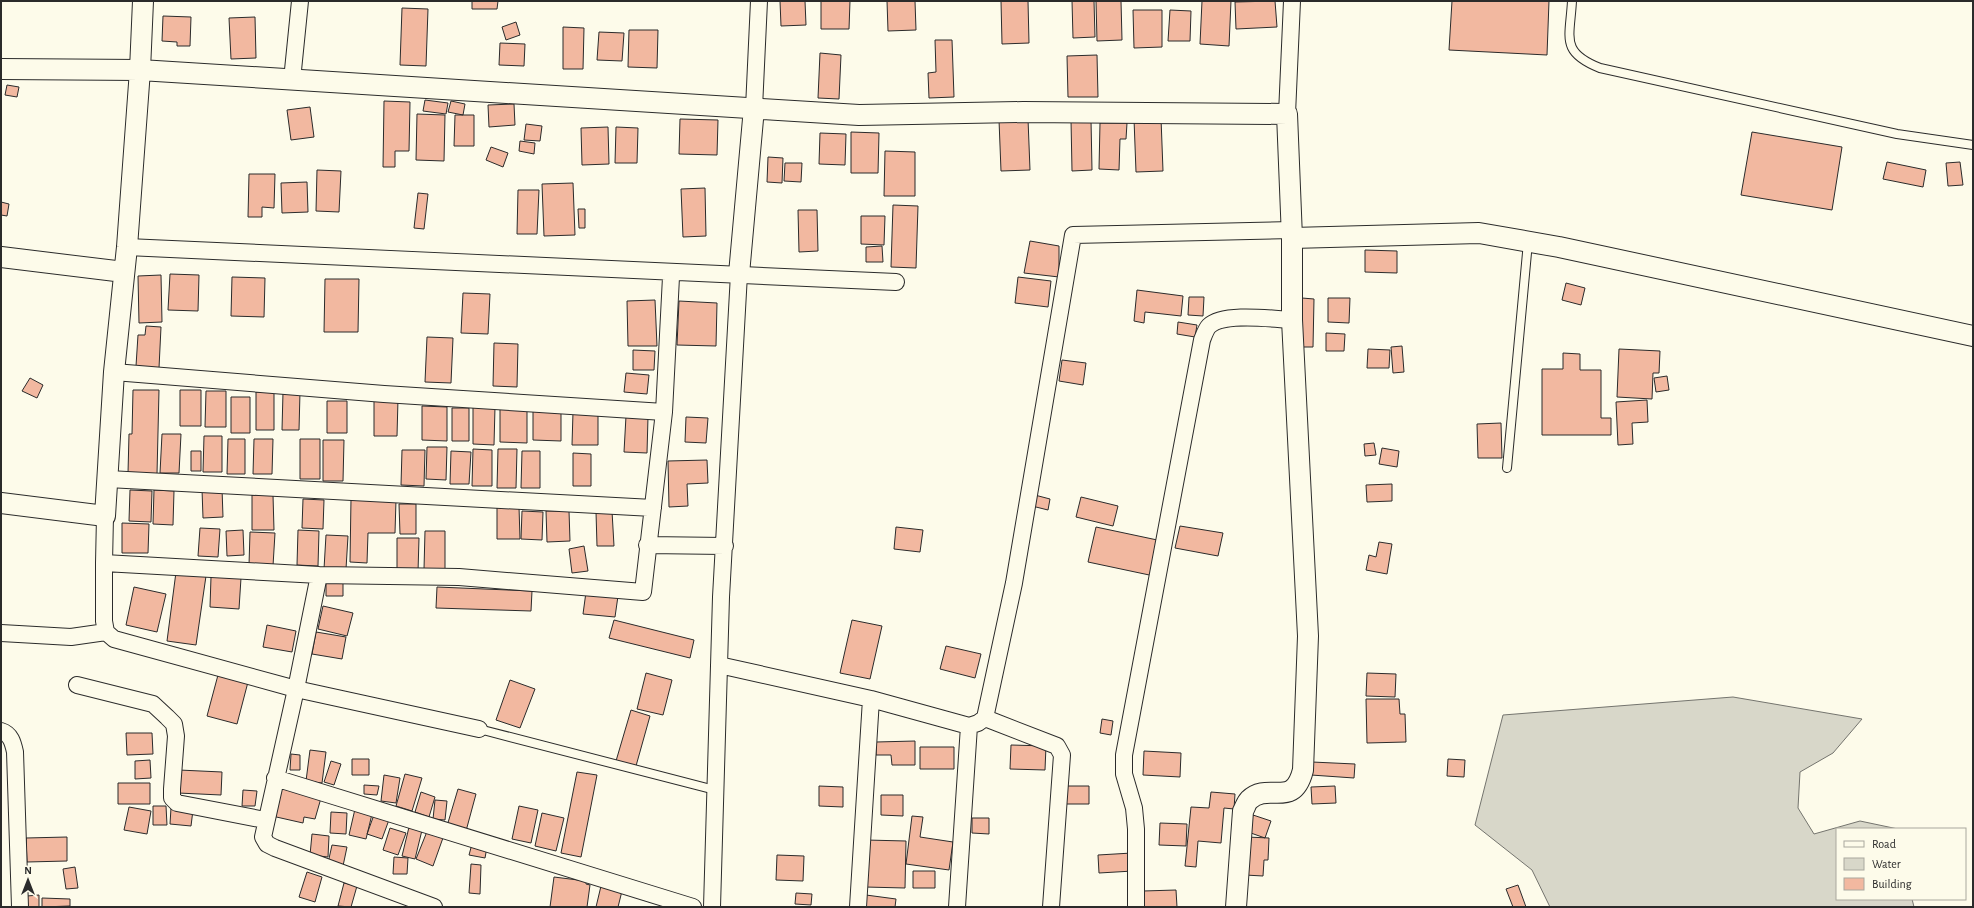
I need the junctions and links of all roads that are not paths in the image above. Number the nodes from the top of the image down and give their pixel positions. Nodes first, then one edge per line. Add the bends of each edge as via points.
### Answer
1 (143, 1) edge
2 (300, 1) edge
3 (759, 1) edge
4 (1292, 1) edge
5 (1572, 1) edge
6 (1, 70) edge
7 (140, 70) junction
8 (292, 80) junction
9 (754, 108) junction
10 (1287, 114) junction
11 (1973, 145) edge
12 (1292, 234) junction
13 (1528, 242) junction
14 (127, 247) junction
15 (1, 257) edge
16 (124, 272) junction
17 (739, 274) junction
18 (671, 277) dead end
19 (896, 282) dead end
20 (1292, 320) junction
21 (1973, 336) edge
22 (114, 372) junction
23 (664, 412) junction
24 (1506, 468) dead end
25 (108, 479) junction
26 (1, 503) edge
27 (653, 508) junction
28 (105, 516) junction
29 (647, 545) junction
30 (725, 546) junction
31 (104, 563) junction
32 (319, 574) junction
33 (106, 632) junction
34 (1, 633) edge
35 (719, 665) junction
36 (77, 684) dead end
37 (296, 689) junction
38 (871, 699) junction
39 (985, 718) junction
40 (969, 726) junction
41 (479, 729) joint
42 (1, 731) edge
43 (275, 778) junction
44 (715, 790) junction
45 (265, 820) junction
46 (20, 907) edge
47 (434, 907) edge
48 (693, 907) edge
49 (712, 907) edge
50 (858, 907) edge
51 (957, 907) edge
52 (1052, 907) edge
53 (1136, 907) edge
54 (1236, 907) edge

1 - 7 street
2 - 8 street
3 - 9 street
4 - 10 street
5 - 11 lane via 1570,40 1573,51 1583,61 1600,68 1897,134
6 - 7 street
7 - 8 street
7 - 14 street
8 - 9 street
9 - 10 street via 859,115 1023,112
9 - 17 street
10 - 12 street
12 - 13 street via 1479,233
12 - 20 street
12 - 39 street via 1074,235 1014,583
13 - 21 street via 1559,246
13 - 24 lane
14 - 16 street
14 - 17 street
15 - 16 street
16 - 22 street
17 - 19 street
17 - 30 street
18 - 23 street
20 - 53 street via 1223,319 1208,326 1202,340 1124,755 1124,774 1136,822
20 - 54 street via 1308,636 1303,770 1300,784 1291,791 1258,794 1249,800 1243,811
22 - 23 street via 384,394
22 - 25 street
23 - 27 street
25 - 27 street
25 - 28 street
26 - 28 street
27 - 29 street
28 - 31 street
29 - 30 street
29 - 32 street via 643,592 459,577
30 - 35 street
31 - 32 street
31 - 33 street
32 - 37 street
33 - 34 street via 71,636
33 - 37 street via 114,639
35 - 38 street
35 - 44 street
36 - 45 street via 153,704 174,724 176,736 172,798 177,803
37 - 41 street
37 - 43 street
38 - 40 street
38 - 50 street
39 - 40 street
39 - 52 street via 1057,746 1062,755
40 - 51 street
41 - 44 lane
42 - 46 street via 6,732 13,741 15,752
43 - 45 street
43 - 48 street
44 - 49 street
45 - 47 street via 263,837 267,844

